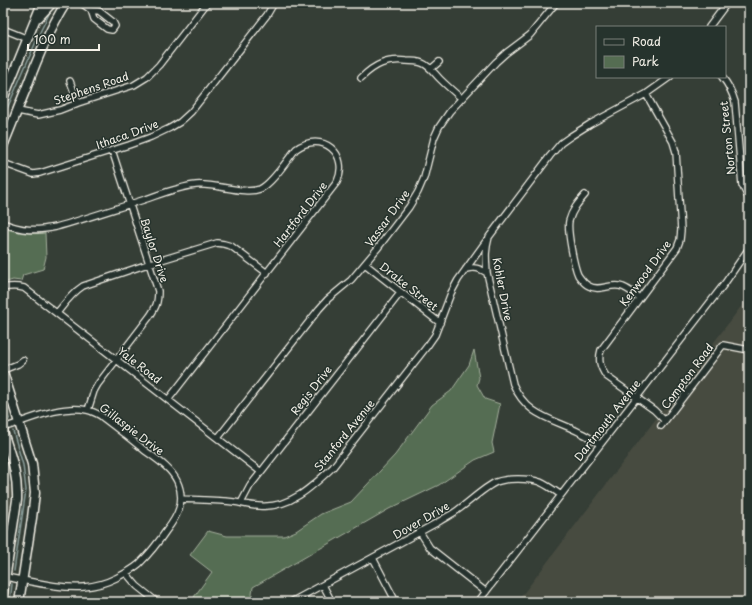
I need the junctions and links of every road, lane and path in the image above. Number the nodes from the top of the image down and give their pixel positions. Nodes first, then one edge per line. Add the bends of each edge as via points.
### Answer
1 (42, 3) edge
2 (52, 3) edge
3 (66, 3) edge
4 (81, 3) edge
5 (274, 3) edge
6 (556, 3) edge
7 (727, 3) edge
8 (204, 4) edge
9 (91, 10) dead end
10 (33, 26) junction
11 (710, 26) edge
12 (3, 29) edge
13 (28, 39) junction
14 (439, 62) dead end
15 (431, 69) junction
16 (361, 78) dead end
17 (669, 78) edge
18 (723, 78) edge
19 (70, 81) dead end
20 (646, 94) junction
21 (4, 96) edge
22 (461, 98) junction
23 (78, 103) junction
24 (18, 111) junction
25 (3, 146) edge
26 (112, 150) junction
27 (3, 163) edge
28 (585, 195) dead end
29 (749, 199) edge
30 (129, 204) junction
31 (3, 223) edge
32 (489, 237) junction
33 (749, 248) edge
34 (148, 264) junction
35 (365, 264) junction
36 (466, 269) junction
37 (267, 273) junction
38 (487, 273) junction
39 (3, 288) edge
40 (401, 292) junction
41 (639, 298) junction
42 (57, 314) junction
43 (440, 323) junction
44 (749, 350) edge
45 (116, 359) junction
46 (23, 360) dead end
47 (3, 371) edge
48 (637, 398) junction
49 (168, 400) junction
50 (88, 410) junction
51 (19, 423) junction
52 (3, 428) edge
53 (3, 432) edge
54 (218, 438) junction
55 (600, 444) junction
56 (261, 472) junction
57 (561, 495) junction
58 (181, 499) junction
59 (241, 503) junction
60 (420, 532) junction
61 (373, 558) junction
62 (126, 573) junction
63 (5, 577) junction
64 (22, 580) junction
65 (323, 585) junction
66 (486, 592) junction
67 (3, 593) edge
68 (19, 602) edge
69 (157, 602) edge
70 (291, 602) edge
71 (332, 602) edge
72 (396, 602) edge
73 (478, 602) edge

1 - 10 street
2 - 10 street
3 - 24 street via 48,35
4 - 9 street
5 - 26 street, Ithaca Drive via 191,112 180,122 151,137
6 - 22 street, Vassar Drive via 530,35 506,52
7 - 11 street
8 - 23 street, Stephens Road via 159,65 147,77 134,85
10 - 13 street
12 - 13 street
13 - 21 street
14 - 15 street
15 - 16 street via 414,61 387,61 370,69
15 - 22 street
17 - 20 street, Kohler Drive
18 - 29 street, Norton Street via 733,93 735,102 742,185
19 - 23 street
20 - 32 street, Kohler Drive via 590,124 561,144
20 - 41 street, Kenwood Drive via 676,152 682,230 677,248
22 - 35 street, Vassar Drive via 439,127 418,192
23 - 24 street, Stephens Road via 38,115
24 - 25 street
26 - 27 street, Ithaca Drive via 33,174
26 - 30 street, Baylor Drive
28 - 41 street via 572,213 568,230 579,276 589,287 617,285
30 - 31 street, Hartford Drive via 41,230 25,230
30 - 34 street, Baylor Drive
30 - 37 street, Hartford Drive via 170,190 197,185 256,190 269,183 301,145 308,142 324,143 331,147 340,160 341,168 337,182
32 - 36 street, Stanford Avenue
32 - 38 street, Kohler Drive via 485,255
33 - 48 street, Dartmouth Avenue
34 - 37 street via 217,243 231,246
34 - 42 street via 83,286 71,295
34 - 45 street, Baylor Drive via 158,292 156,306
35 - 40 street, Drake Street
35 - 54 street, Vassar Drive via 319,309
36 - 38 street via 474,267
36 - 43 street, Stanford Avenue via 451,293
37 - 49 street, Hartford Drive
38 - 55 street, Kohler Drive via 517,394 532,410
39 - 42 street, Yale Road via 24,288
40 - 43 street, Drake Street
40 - 56 street, Regis Drive
41 - 48 street, Kenwood Drive via 599,356 599,363 606,376
42 - 45 street, Yale Road
43 - 59 street, Stanford Avenue via 428,345 333,467 319,481 293,500 280,505 259,506
44 - 48 street, Compton Road via 722,345 663,423 661,416
45 - 49 street, Yale Road
45 - 50 street, Baylor Drive via 94,391
46 - 47 street
47 - 51 street
48 - 55 street, Dartmouth Avenue
49 - 54 street, Yale Road
50 - 51 street, Gillaspie Drive via 60,410
50 - 58 street, Gillaspie Drive via 101,416 168,468 180,489
51 - 52 street, Gillaspie Drive
51 - 64 street via 32,464 35,493
53 - 63 street via 18,486
54 - 56 street, Yale Road
55 - 57 street, Dartmouth Avenue
56 - 59 street, Regis Drive
57 - 60 street, Dover Drive via 544,484 531,480 508,479 498,482 457,511
57 - 66 street, Dartmouth Avenue
58 - 59 street, Stanford Avenue
58 - 62 street via 173,523 151,552
60 - 61 street, Dover Drive
60 - 66 street via 430,548
61 - 65 street, Dover Drive
61 - 72 street
62 - 64 street via 95,586 83,587
62 - 69 street
63 - 64 street
63 - 67 street
64 - 68 street
65 - 70 street, Dover Drive
65 - 71 street
66 - 73 street, Dartmouth Avenue

